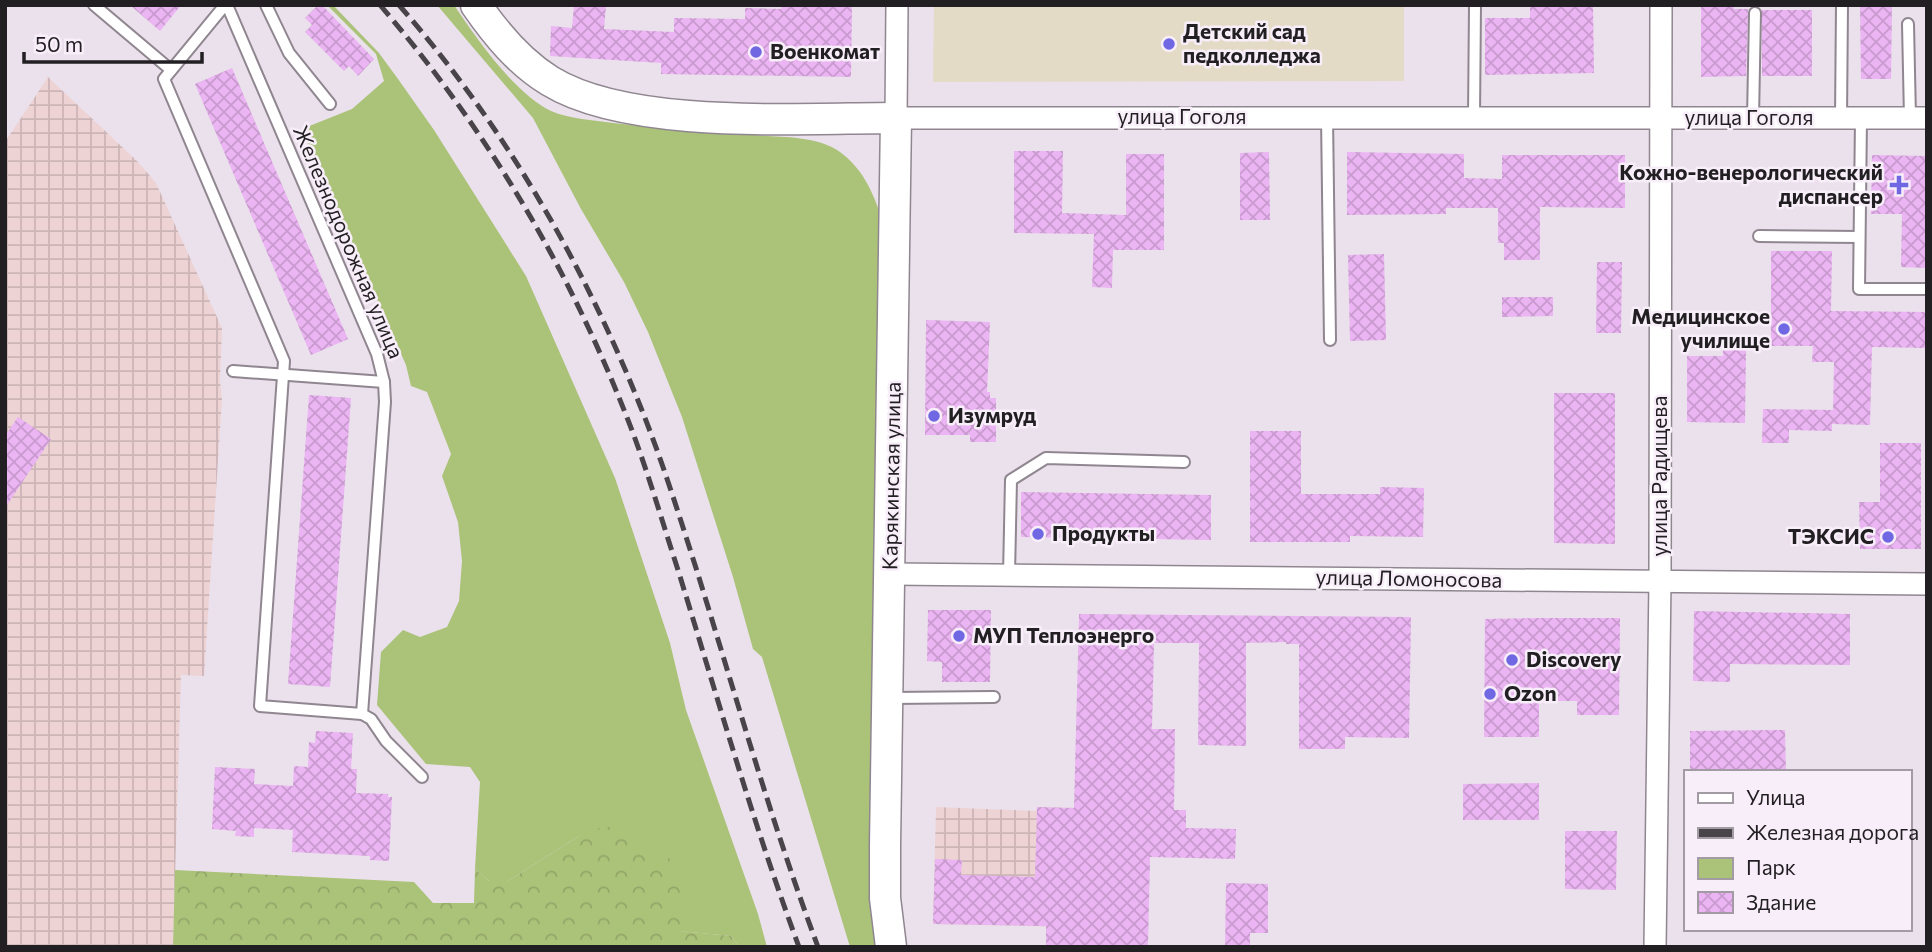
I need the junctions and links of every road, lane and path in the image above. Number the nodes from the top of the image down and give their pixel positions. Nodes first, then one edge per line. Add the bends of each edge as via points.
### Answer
1 (94, 5) edge
2 (226, 5) edge
3 (266, 5) edge
4 (476, 5) edge
5 (897, 5) edge
6 (1475, 5) edge
7 (1661, 5) edge
8 (1842, 5) edge
9 (1755, 13) dead end
10 (1908, 24) dead end
11 (171, 70) junction
12 (330, 104) dead end
13 (1327, 117) junction
14 (1474, 117) junction
15 (896, 118) junction
16 (1661, 118) junction
17 (1754, 118) junction
18 (1851, 118) junction
19 (1918, 118) edge
20 (1759, 236) dead end
21 (1859, 237) junction
22 (1927, 289) edge
23 (1330, 340) dead end
24 (233, 371) dead end
25 (284, 375) junction
26 (384, 382) junction
27 (1184, 462) dead end
28 (891, 574) junction
29 (1009, 575) junction
30 (1660, 582) junction
31 (1927, 584) edge
32 (994, 697) dead end
33 (888, 698) junction
34 (362, 713) junction
35 (422, 777) dead end
36 (891, 947) edge
37 (1655, 947) edge

1 - 11 lane
2 - 11 lane
2 - 26 lane, Железнодорожная улица via 377,354
3 - 12 lane via 289,53
4 - 15 street, улица Гоголя via 528,65 592,99 636,109 710,116
5 - 15 street, Карякинская улица
6 - 14 lane
7 - 16 street, улица Радищева
8 - 18 lane
9 - 17 lane
10 - 19 lane
11 - 25 lane via 164,79 280,349
13 - 14 street, улица Гоголя
13 - 15 street, улица Гоголя
13 - 23 lane
14 - 16 street, улица Гоголя
15 - 28 street, Карякинская улица
16 - 17 street, улица Гоголя
16 - 30 street, улица Радищева
17 - 18 street, улица Гоголя
18 - 19 street, улица Гоголя
18 - 21 lane
20 - 21 lane
21 - 22 lane via 1859,289
24 - 25 lane
25 - 26 lane
25 - 34 lane via 260,706
26 - 34 lane, Железнодорожная улица
27 - 29 lane via 1046,458 1011,480
28 - 29 street, улица Ломоносова
28 - 33 street, Карякинская улица
29 - 30 street, улица Ломоносова
30 - 31 street, улица Ломоносова
30 - 37 street, улица Радищева
32 - 33 lane
33 - 36 street, Карякинская улица via 885,898
34 - 35 lane

